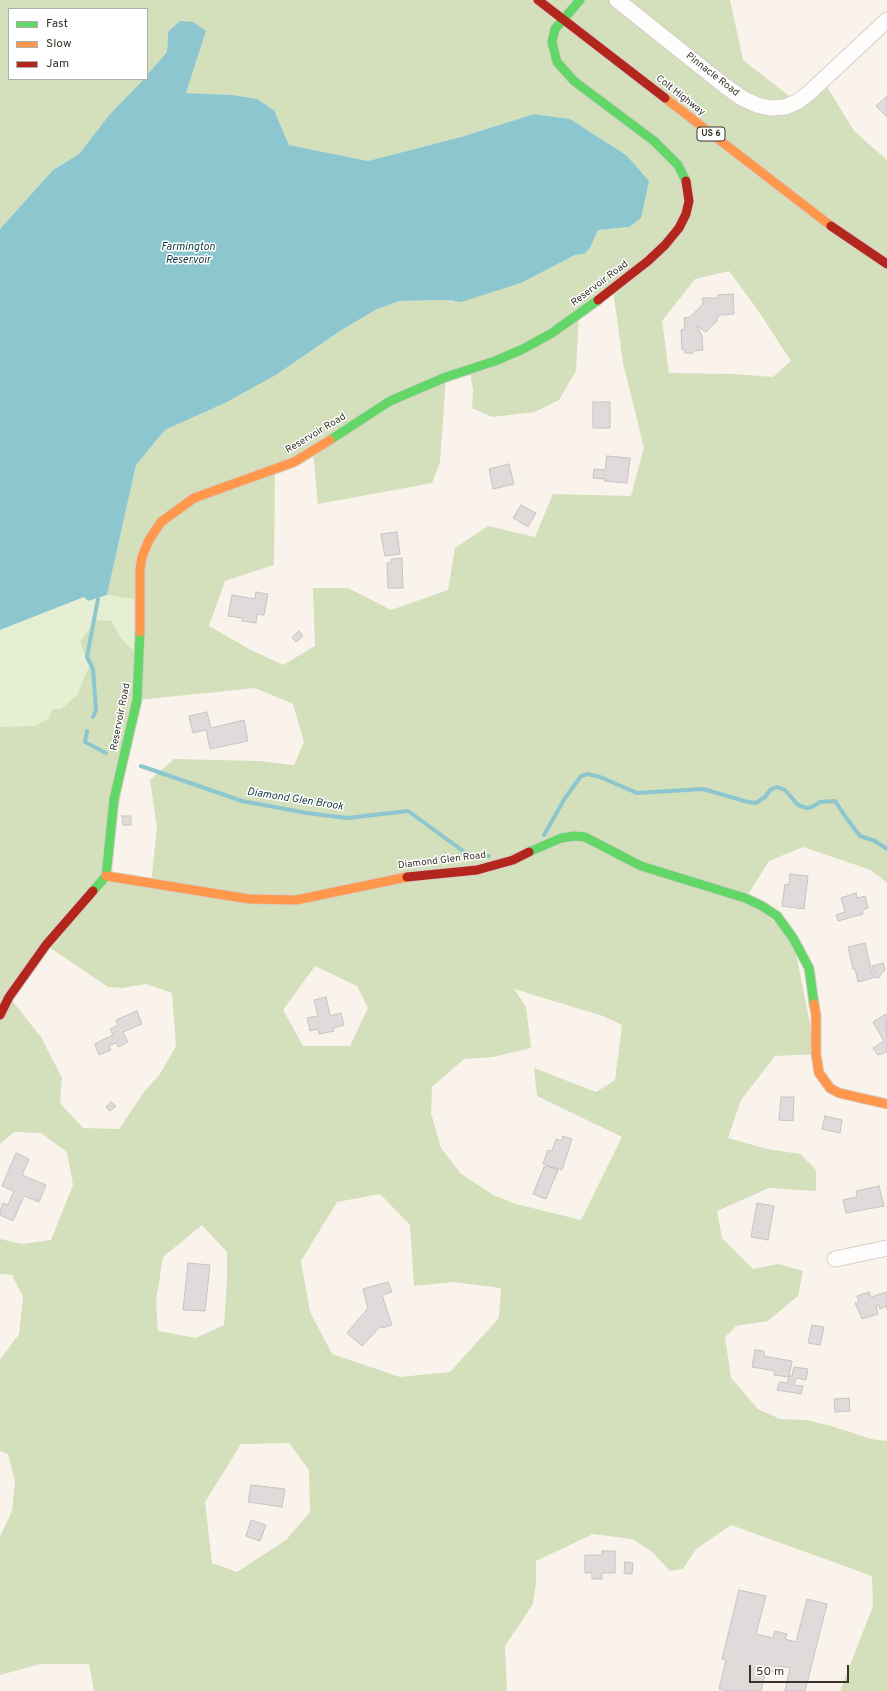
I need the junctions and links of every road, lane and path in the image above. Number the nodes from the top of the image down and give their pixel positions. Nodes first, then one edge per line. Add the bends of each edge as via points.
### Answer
1 (538, 0) edge
2 (580, 0) edge
3 (617, 0) edge
4 (562, 19) junction
5 (887, 20) edge
6 (887, 264) edge
7 (106, 876) junction
8 (0, 1015) edge
9 (887, 1104) edge
10 (887, 1248) edge
11 (835, 1259) dead end

1 - 4 main road, Colt Highway / US 6
2 - 4 main road
3 - 5 street, Pinnacle Road via 725,86 742,98 770,108 785,107 809,94
4 - 6 main road, Colt Highway / US 6 via 844,236
4 - 7 main road, Reservoir Road via 555,29 552,42 553,52 561,68 574,81 669,154 685,177 689,201 679,228 648,261 552,333 495,361 446,377 390,401 294,462 194,498 161,522 142,557 138,700 114,798
7 - 8 main road via 46,945 8,997
7 - 9 main road, Diamond Glen Road via 249,899 296,900 403,877 477,870 513,860 561,838 585,837 641,866 746,898 776,916 793,938 809,968 816,1016 818,1073 830,1088 839,1093
10 - 11 street

